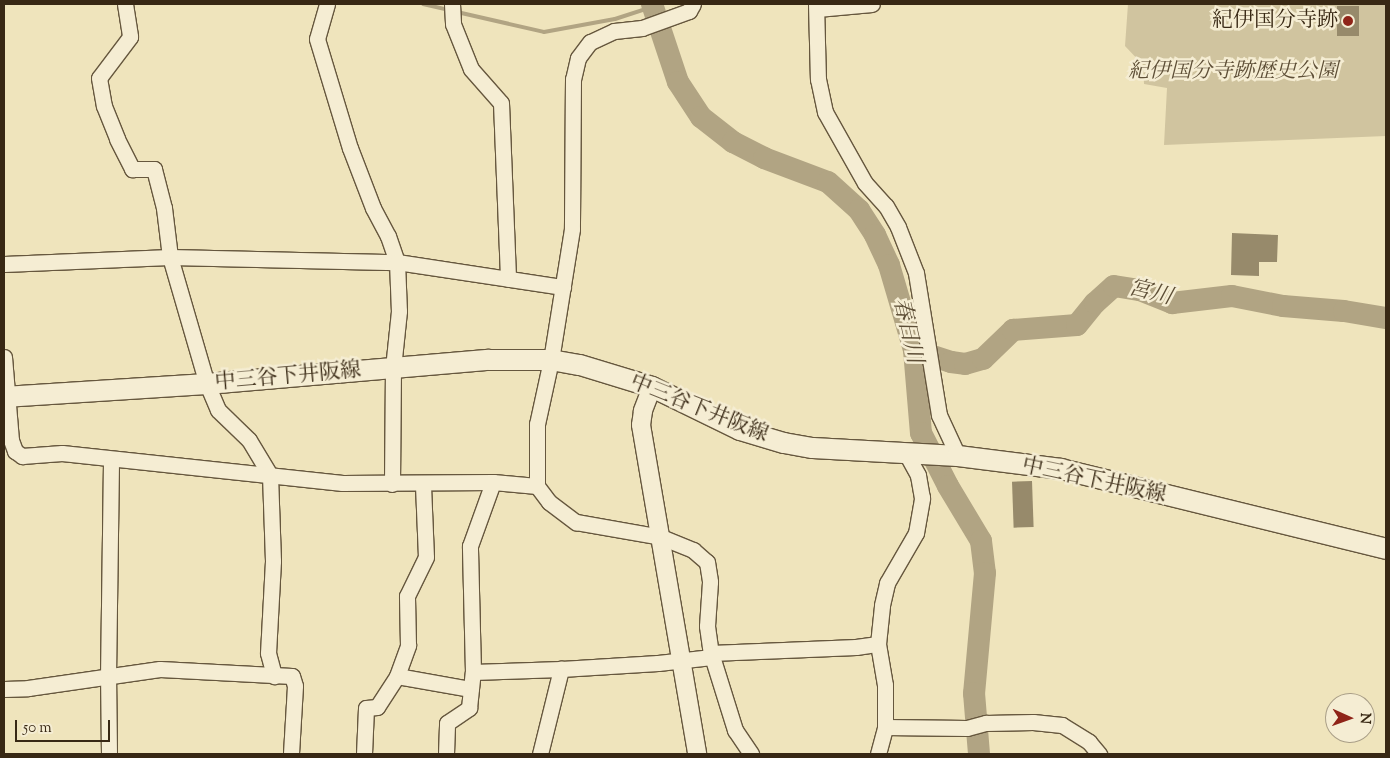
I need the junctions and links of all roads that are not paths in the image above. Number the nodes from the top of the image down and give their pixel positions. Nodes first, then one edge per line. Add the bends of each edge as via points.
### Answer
1 (125, 4) edge
2 (327, 4) edge
3 (452, 4) edge
4 (872, 4) edge
5 (816, 6) edge
6 (691, 7) edge
7 (170, 257) junction
8 (396, 262) junction
9 (4, 264) edge
10 (508, 279) junction
11 (563, 287) junction
12 (4, 357) edge
13 (551, 360) junction
14 (393, 368) junction
15 (207, 384) junction
16 (652, 387) junction
17 (5, 397) edge
18 (908, 453) junction
19 (953, 455) junction
20 (111, 460) junction
21 (270, 476) junction
22 (493, 482) junction
23 (392, 484) junction
24 (423, 484) junction
25 (537, 486) junction
26 (661, 537) junction
27 (1386, 549) edge
28 (878, 644) junction
29 (711, 655) junction
30 (682, 659) junction
31 (561, 669) junction
32 (473, 672) junction
33 (274, 676) junction
34 (397, 676) junction
35 (108, 677) junction
36 (4, 689) edge
37 (471, 689) junction
38 (885, 727) junction
39 (109, 754) edge
40 (291, 754) edge
41 (364, 754) edge
42 (446, 754) edge
43 (540, 754) edge
44 (697, 754) edge
45 (751, 754) edge
46 (878, 754) edge
47 (1099, 754) edge

1 - 7 street via 130,37 99,78 104,106 132,169 154,169 164,208
2 - 8 street via 317,39 350,148
3 - 10 street via 453,24 471,69 501,103
4 - 5 street
5 - 19 street via 818,79 825,112 865,183 886,206 898,227 916,273 939,415
6 - 11 street via 642,28 614,31 590,42 578,58 573,79 572,229
7 - 8 street
7 - 9 street
7 - 15 street
8 - 10 street
8 - 14 street via 400,311
10 - 11 street
11 - 13 street
12 - 17 street
13 - 14 main road, 中三谷下井阪線 via 489,360
13 - 16 main road, 中三谷下井阪線 via 608,372
13 - 25 street via 537,424
14 - 15 main road, 中三谷下井阪線
14 - 23 street
15 - 17 main road, 中三谷下井阪線
15 - 21 street via 218,410 249,440
16 - 18 main road, 中三谷下井阪線 via 740,430 784,443 813,448
16 - 26 street via 641,425
17 - 20 street via 11,440 15,451 22,456 62,453
18 - 19 main road, 中三谷下井阪線
18 - 28 street via 918,475 922,498 916,534 887,583
19 - 27 main road, 中三谷下井阪線 via 1061,469
20 - 21 street
20 - 35 street
21 - 23 street
21 - 33 street via 273,561 268,653
22 - 24 street
22 - 25 street
22 - 32 street via 470,546
23 - 24 street
24 - 34 street via 426,557 407,596 408,644
25 - 26 street via 549,502 576,522
26 - 29 street via 694,550 707,562 710,582 707,626
26 - 30 street
28 - 29 street
28 - 38 street via 885,685
29 - 30 street
29 - 45 street via 735,730
30 - 31 street
30 - 44 street
31 - 32 street
31 - 43 street
32 - 37 street
33 - 35 street via 160,669
33 - 40 street via 292,676 295,686
34 - 37 street
34 - 41 street via 378,706 366,708
35 - 36 street
35 - 39 street
37 - 42 street via 469,708 447,723
38 - 46 street
38 - 47 street via 967,728 986,723 1033,722 1062,725 1089,742

